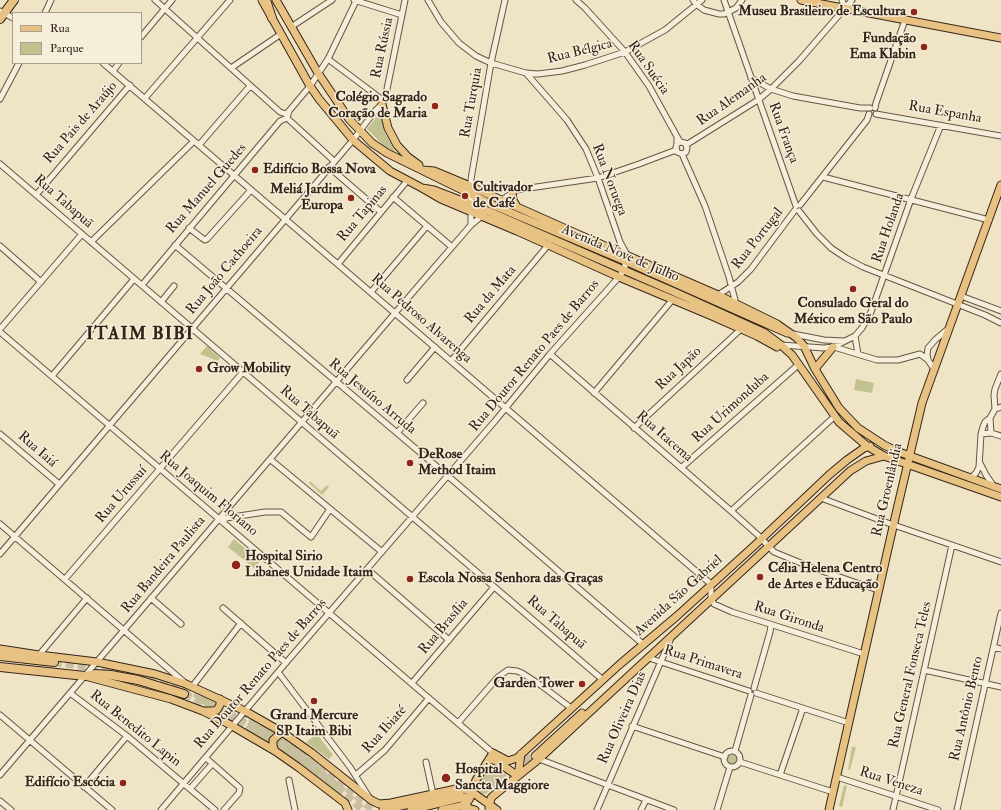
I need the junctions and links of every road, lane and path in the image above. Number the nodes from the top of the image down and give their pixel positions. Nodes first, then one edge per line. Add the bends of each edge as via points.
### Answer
1 (14, 0) edge
2 (51, 0) edge
3 (155, 0) edge
4 (172, 0) edge
5 (230, 0) edge
6 (262, 0) edge
7 (266, 0) edge
8 (276, 0) edge
9 (332, 0) edge
10 (355, 0) edge
11 (405, 0) edge
12 (428, 0) edge
13 (505, 0) edge
14 (576, 0) edge
15 (702, 0) edge
16 (724, 0) edge
17 (742, 0) edge
18 (801, 0) edge
19 (842, 0) edge
20 (852, 0) edge
21 (694, 2) edge
22 (845, 8) junction
23 (165, 9) junction
24 (45, 12) edge
25 (729, 12) junction
26 (1, 14) edge
27 (402, 16) junction
28 (12, 18) edge
29 (272, 18) junction
30 (905, 20) junction
31 (291, 27) junction
32 (281, 34) junction
33 (142, 36) edge
34 (197, 38) junction
35 (1001, 38) edge
36 (625, 52) junction
37 (328, 59) junction
38 (491, 63) junction
39 (18, 64) edge
40 (104, 64) edge
41 (118, 64) edge
42 (231, 68) junction
43 (113, 71) junction
44 (318, 73) junction
45 (526, 73) junction
46 (751, 78) junction
47 (130, 85) junction
48 (250, 86) junction
49 (310, 86) junction
50 (773, 87) junction
51 (0, 98) edge
52 (145, 98) junction
53 (758, 100) junction
54 (383, 103) junction
55 (873, 110) junction
56 (286, 115) junction
57 (941, 125) junction
58 (359, 130) junction
59 (1001, 136) edge
60 (353, 140) junction
61 (197, 143) junction
62 (678, 145) junction
63 (686, 145) junction
64 (684, 155) junction
65 (334, 161) junction
66 (0, 164) edge
67 (329, 167) junction
68 (425, 170) junction
69 (235, 176) junction
70 (823, 177) junction
71 (598, 178) junction
72 (407, 181) junction
73 (1001, 185) edge
74 (251, 190) junction
75 (471, 190) junction
76 (512, 193) junction
77 (36, 195) junction
78 (393, 197) junction
79 (911, 199) junction
80 (498, 203) junction
81 (517, 207) junction
82 (471, 208) junction
83 (798, 208) junction
84 (488, 211) junction
85 (381, 212) junction
86 (482, 216) junction
87 (285, 219) junction
88 (989, 220) junction
89 (471, 225) junction
90 (427, 226) junction
91 (190, 228) junction
92 (82, 234) junction
93 (91, 242) junction
94 (620, 242) junction
95 (549, 244) junction
96 (175, 245) junction
97 (0, 246) edge
98 (452, 247) junction
99 (617, 251) junction
100 (626, 258) junction
101 (338, 264) junction
102 (621, 274) junction
103 (885, 276) junction
104 (134, 279) junction
105 (41, 282) junction
106 (142, 285) junction
107 (174, 286) dead end
108 (732, 287) junction
109 (226, 288) junction
110 (371, 292) junction
111 (718, 295) junction
112 (961, 296) junction
113 (673, 299) junction
114 (161, 302) junction
115 (736, 304) junction
116 (958, 305) junction
117 (1001, 311) edge
118 (395, 313) junction
119 (1001, 323) edge
120 (192, 328) junction
121 (949, 328) junction
122 (741, 329) junction
123 (0, 330) edge
124 (793, 334) junction
125 (854, 336) junction
126 (847, 340) junction
127 (781, 345) junction
128 (804, 346) junction
129 (435, 347) junction
130 (833, 347) junction
131 (550, 354) junction
132 (858, 354) junction
133 (928, 360) junction
134 (451, 361) junction
135 (797, 364) junction
136 (815, 369) junction
137 (934, 369) junction
138 (243, 372) junction
139 (1001, 374) edge
140 (52, 376) junction
141 (407, 380) dead end
142 (336, 383) junction
143 (594, 393) junction
144 (423, 403) dead end
145 (1001, 407) edge
146 (506, 408) junction
147 (995, 409) junction
148 (835, 416) junction
149 (990, 418) junction
150 (302, 422) junction
151 (109, 426) junction
152 (634, 428) junction
153 (397, 433) junction
154 (991, 433) junction
155 (0, 434) edge
156 (981, 434) junction
157 (854, 435) junction
158 (1001, 436) edge
159 (884, 445) junction
160 (867, 446) junction
161 (857, 453) junction
162 (884, 456) junction
163 (910, 456) junction
164 (271, 460) junction
165 (980, 462) junction
166 (908, 465) junction
167 (681, 468) junction
168 (161, 470) junction
169 (448, 476) junction
170 (971, 478) junction
171 (59, 484) junction
172 (994, 486) junction
173 (1001, 489) edge
174 (1001, 497) edge
175 (821, 498) junction
176 (330, 509) junction
177 (731, 511) junction
178 (412, 516) junction
179 (223, 518) junction
180 (0, 524) edge
181 (893, 525) junction
182 (15, 537) junction
183 (762, 539) junction
184 (952, 545) junction
185 (768, 547) junction
186 (382, 552) junction
187 (0, 554) edge
188 (1001, 562) edge
189 (367, 569) junction
190 (65, 579) junction
191 (711, 584) junction
192 (494, 586) junction
193 (878, 590) junction
194 (87, 598) junction
195 (152, 598) junction
196 (711, 598) junction
197 (223, 608) dead end
198 (329, 614) junction
199 (1001, 614) edge
200 (241, 623) junction
201 (181, 624) dead end
202 (771, 625) junction
203 (125, 630) junction
204 (672, 635) junction
205 (448, 640) junction
206 (665, 641) junction
207 (643, 646) junction
208 (994, 647) junction
209 (1001, 648) edge
210 (0, 649) edge
211 (864, 654) junction
212 (39, 655) junction
213 (0, 656) edge
214 (649, 658) junction
215 (54, 662) tunnel mouth
216 (97, 662) junction
217 (661, 662) junction
218 (286, 663) junction
219 (0, 666) edge
220 (924, 670) junction
221 (278, 672) junction
222 (85, 676) junction
223 (603, 680) junction
224 (412, 683) junction
225 (985, 684) junction
226 (189, 686) junction
227 (1001, 687) edge
228 (752, 692) junction
229 (70, 693) junction
230 (184, 694) tunnel mouth
231 (429, 698) junction
232 (220, 699) junction
233 (571, 708) junction
234 (803, 708) junction
235 (203, 711) junction
236 (245, 711) junction
237 (0, 715) edge
238 (458, 723) junction
239 (849, 723) junction
240 (232, 726) junction
241 (632, 726) junction
242 (282, 732) junction
243 (127, 736) junction
244 (30, 741) junction
245 (275, 751) junction
246 (735, 751) junction
247 (521, 754) junction
248 (535, 755) junction
249 (491, 756) junction
250 (725, 757) junction
251 (206, 758) junction
252 (425, 762) dead end
253 (740, 762) junction
254 (212, 764) junction
255 (730, 767) junction
256 (0, 775) edge
257 (356, 775) junction
258 (780, 775) junction
259 (518, 776) junction
260 (837, 777) junction
261 (289, 780) dead end
262 (184, 784) junction
263 (351, 784) junction
264 (607, 786) junction
265 (84, 787) junction
266 (190, 789) junction
267 (472, 792) junction
268 (833, 792) junction
269 (433, 794) junction
270 (896, 796) junction
271 (371, 800) junction
272 (646, 800) junction
273 (0, 801) edge
274 (490, 804) edge
275 (461, 806) junction
276 (383, 807) edge
277 (11, 810) edge
278 (112, 810) edge
279 (161, 810) edge
280 (215, 810) edge
281 (224, 810) edge
282 (295, 810) edge
283 (348, 810) edge
284 (411, 810) edge
285 (442, 810) edge
286 (475, 810) edge
287 (497, 810) edge
288 (597, 810) edge
289 (641, 810) edge
290 (674, 810) edge
291 (717, 810) edge
292 (829, 810) edge
293 (893, 810) edge
294 (938, 810) edge
295 (957, 810) edge

1 - 26 highway
2 - 24 street
3 - 23 street
4 - 23 street
5 - 34 street
6 - 29 main road, Avenida Nove de Julho
7 - 29 highway
8 - 31 main road, Avenida Nove de Julho
9 - 31 street
10 - 27 street
10 - 37 street, Rua Manuel Guedes
11 - 27 street, Rua Rússia
12 - 38 street, Rua Bélgica via 441,22 459,43 476,56
13 - 38 street, Rua Turquia
14 - 36 street, Rua Suécia
15 - 21 street, Rua Bélgica
16 - 25 street, Rua França
17 - 25 street
18 - 22 main road
19 - 22 street
20 - 22 street, Rua Alemanha
21 - 25 street via 711,12
21 - 36 street, Rua Bélgica via 665,30
22 - 30 main road
22 - 50 street, Rua Alemanha
23 - 33 street
23 - 34 street
25 - 46 street, Rua França
26 - 28 street
27 - 54 street, Rua Rússia
29 - 32 main road, Avenida Nove de Julho
30 - 35 main road
30 - 55 street, Rua Portugal
31 - 44 main road, Avenida Nove de Julho
32 - 42 street
32 - 49 main road, Avenida Nove de Julho
34 - 42 street
34 - 52 street
36 - 45 street, Rua Bélgica via 562,71
36 - 62 street, Rua Suécia via 649,86 677,137
37 - 44 street, Rua Manuel Guedes
37 - 54 street
38 - 45 street, Rua Bélgica
38 - 75 street, Rua Turquia
39 - 51 street
40 - 43 street, Rua Pedroso Alvarenga
41 - 43 street
42 - 48 street
43 - 47 street, Rua Pedroso Alvarenga
44 - 49 street, Rua Manuel Guedes
44 - 58 main road, Avenida Nove de Julho
45 - 71 street, Rua Noruega via 573,129 586,149
46 - 50 street, Rua Espanha
46 - 53 street, Rua França
47 - 52 street, Rua Pedroso Alvarenga
47 - 77 street, Rua Pais de Araújo
48 - 56 street
48 - 61 street
49 - 56 street, Rua Manuel Guedes
49 - 60 main road, Avenida Nove de Julho
50 - 53 street, Rua Alemanha
50 - 55 street, Rua Espanha via 793,96
52 - 61 street, Rua Pedroso Alvarenga
53 - 63 street, Rua Alemanha
53 - 83 street, Rua França
54 - 58 street, Rua João Cachoeira
54 - 68 main road via 388,128 396,145
55 - 57 street, Rua Espanha
55 - 70 street, Rua Portugal
56 - 65 street
56 - 69 street, Rua Manuel Guedes
57 - 59 street, Rua Espanha
57 - 79 street, Rua Holanda
58 - 60 street, Rua João Cachoeira
58 - 68 main road, Avenida Nove de Julho via 387,153
60 - 65 street, Rua João Cachoeira
60 - 72 main road, Avenida Nove de Julho via 385,167
61 - 69 street, Rua Pedroso Alvarenga
61 - 93 street
62 - 63 street
62 - 64 street via 677,152
62 - 71 street via 639,164
63 - 64 street
64 - 108 street
65 - 67 street, Rua João Cachoeira
66 - 77 street, Rua Tabapuã
67 - 85 street
67 - 87 street, Rua João Cachoeira
68 - 75 main road, Avenida Nove de Julho
69 - 74 street, Rua Pedroso Alvarenga
69 - 91 street, Rua Manuel Guedes
70 - 79 street
70 - 83 street, Rua Portugal
71 - 76 street via 522,189
71 - 94 street, Rua Noruega
72 - 78 street, Rua Tapinas
72 - 82 main road, Avenida Nove de Julho via 441,200
73 - 88 main road, Rua Groenlândia
74 - 87 street, Rua Pedroso Alvarenga
74 - 91 street via 207,239
75 - 80 main road, Avenida Nove de Julho
75 - 82 street, Rua Turquia
76 - 80 street
76 - 81 main road
77 - 92 street, Rua Tabapuã
78 - 85 street, Rua Tapinas
78 - 90 street
79 - 88 street
79 - 103 street, Rua Holanda
80 - 81 main road, Avenida Nove de Julho
80 - 84 street
80 - 100 main road, Avenida Nove de Julho
81 - 99 main road, Avenida Nove de Julho
82 - 84 main road, Avenida Nove de Julho
82 - 86 main road, Avenida Nove de Julho
82 - 89 street
83 - 103 street, Rua França via 831,248 863,267
83 - 108 street, Rua Portugal via 751,269
84 - 86 street
84 - 102 main road, Avenida Nove de Julho
85 - 101 street, Rua Tapinas
86 - 89 street, Rua Bandeira Paulista
86 - 95 main road, Avenida Nove de Julho
87 - 101 street, Rua Pedroso Alvarenga
87 - 109 street, Rua João Cachoeira
88 - 112 main road, Rua Groenlândia
89 - 98 street, Rua Bandeira Paulista
90 - 98 street
90 - 110 street
91 - 96 street, Rua Manuel Guedes
92 - 93 street, Rua Tabapuã
92 - 105 street
93 - 104 street, Rua Tabapuã
94 - 99 street
94 - 100 street, Rua Noruega
95 - 102 main road, Avenida Nove de Julho
95 - 134 street, Rua da Mata
96 - 106 street, Rua Manuel Guedes
96 - 109 street, Rua Jesuíno Arruda
97 - 105 street
98 - 118 street, Rua Bandeira Paulista
99 - 100 main road, Avenida Nove de Julho
100 - 102 street, Rua Doutor Renato Paes de Barros
100 - 111 main road, Avenida Nove de Julho
100 - 124 main road, Avenida Nove de Julho via 778,330
101 - 110 street, Rua Pedroso Alvarenga
102 - 113 main road, Avenida Nove de Julho
102 - 127 main road, Avenida Nove de Julho via 679,294 755,328
102 - 131 street, Rua Doutor Renato Paes de Barros
103 - 116 street, Rua França
103 - 125 street, Rua Holanda via 872,312
104 - 106 street, Rua Tabapuã
104 - 140 street
105 - 123 street
106 - 114 street, Rua Tabapuã
107 - 114 street
108 - 111 street, Rua Portugal
108 - 115 street
109 - 120 street, Rua João Cachoeira
109 - 142 street, Rua Jesuíno Arruda
110 - 118 street, Rua Pedroso Alvarenga
111 - 115 main road, Avenida Nove de Julho
112 - 116 main road, Rua Groenlândia
112 - 117 street
113 - 122 main road, Avenida Nove de Julho
113 - 143 street
114 - 120 street, Rua Tabapuã
115 - 124 main road, Avenida Nove de Julho
116 - 119 street, Rua França
116 - 121 main road, Rua Groenlândia
118 - 129 street, Rua Pedroso Alvarenga
118 - 142 street, Rua Bandeira Paulista
120 - 138 street, Rua Tabapuã
120 - 151 street, Rua João Cachoeira
121 - 133 street via 928,348
121 - 137 main road, Rua Groenlândia
122 - 135 main road, Avenida Nove de Julho via 775,345
122 - 152 street, Rua Japão
123 - 140 street, Rua Joaquim Floriano
124 - 126 street via 831,341
124 - 128 main road, Avenida Nove de Julho
125 - 126 street, Rua Holanda
125 - 132 street
126 - 130 street, Rua Holanda
127 - 128 street
127 - 135 main road, Avenida Nove de Julho
128 - 130 street
128 - 136 main road, Avenida Nove de Julho
129 - 134 street, Rua Pedroso Alvarenga
129 - 141 street
130 - 132 street
130 - 136 main road
131 - 143 street, Rua Itacema
131 - 146 street, Rua Doutor Renato Paes de Barros
132 - 133 street via 887,361 920,354
133 - 137 street
134 - 146 street, Rua Pedroso Alvarenga
135 - 148 main road, Avenida Nove de Julho
135 - 167 street, Rua Urimonduba
136 - 159 main road, Avenida Nove de Julho via 851,422
137 - 163 main road, Rua Groenlândia via 922,403
138 - 150 street, Rua Tabapuã
138 - 168 street, Rua Urussuí
139 - 147 street via 995,389
140 - 151 street, Rua Joaquim Floriano
142 - 150 street, Rua Bandeira Paulista
142 - 153 street, Rua Jesuíno Arruda
143 - 152 street, Rua Itacema
144 - 153 street
145 - 147 street
146 - 169 street, Rua Doutor Renato Paes de Barros
146 - 191 street, Rua Pedroso Alvarenga
147 - 149 street
148 - 157 main road, Avenida Nove de Julho
148 - 177 street
149 - 154 street
149 - 156 street via 985,422
150 - 164 street, Rua Bandeira Paulista
150 - 178 street, Rua Tabapuã
151 - 168 street, Rua Joaquim Floriano
151 - 171 street, Rua João Cachoeira
152 - 167 street, Rua Itacema
153 - 169 street, Rua Jesuíno Arruda
154 - 156 street
154 - 158 street
155 - 171 street, Rua Iaiá
156 - 165 street
157 - 160 main road, Avenida Nove de Julho
157 - 161 main road
159 - 160 main road
159 - 163 main road, Avenida Nove de Julho
160 - 161 main road, Avenida São Gabriel
160 - 162 main road, Avenida Nove de Julho
161 - 183 main road, Avenida São Gabriel via 829,475
162 - 166 main road, Avenida Nove de Julho
162 - 175 main road, Avenida São Gabriel via 858,465
163 - 166 main road, Rua Groenlândia
163 - 170 main road, Avenida Nove de Julho
164 - 176 street
164 - 179 street, Rua Bandeira Paulista
165 - 170 street via 978,470
165 - 172 street
166 - 174 main road, Avenida Nove de Julho
166 - 181 main road, Rua Groenlândia
167 - 177 street, Rua Itacema
168 - 179 street, Rua Joaquim Floriano
168 - 190 street, Rua Urussuí
169 - 178 street, Rua Doutor Renato Paes de Barros
169 - 207 street, Rua Jesuíno Arruda
170 - 172 main road, Avenida Nove de Julho
171 - 182 street, Rua João Cachoeira
172 - 173 main road, Avenida Nove de Julho
175 - 181 street
175 - 185 main road, Avenida São Gabriel
176 - 179 street via 311,537 281,512
176 - 186 street
177 - 183 street, Rua Itacema
178 - 186 street, Rua Doutor Renato Paes de Barros
178 - 192 street, Rua Tabapuã
179 - 195 street, Rua Bandeira Paulista
179 - 198 street, Rua Joaquim Floriano
180 - 182 street
181 - 184 street
181 - 193 main road, Rua Groenlândia
182 - 187 street, Rua João Cachoeira
182 - 190 street
183 - 185 street, Rua Itacema
183 - 191 main road, Avenida São Gabriel
184 - 188 street
184 - 220 street, Rua General Fonseca Teles
185 - 193 street via 795,561
185 - 196 main road, Avenida São Gabriel
186 - 189 street, Rua Doutor Renato Paes de Barros
189 - 198 street, Rua Doutor Renato Paes de Barros
189 - 205 street
190 - 194 street
191 - 196 street
191 - 207 main road, Avenida São Gabriel
192 - 205 street, Rua Brasília
192 - 223 street, Rua Tabapuã
193 - 211 main road, Rua Groenlândia
194 - 203 street
194 - 212 street
195 - 201 street
195 - 203 street, Rua Bandeira Paulista
196 - 202 street, Rua Gironda via 719,608
196 - 204 main road, Avenida São Gabriel
197 - 200 street
198 - 218 street, Rua Doutor Renato Paes de Barros
198 - 224 street, Rua Joaquim Floriano
199 - 208 street, Rua Antônio Bento
200 - 218 street
200 - 226 street
202 - 211 street, Rua Gironda
202 - 228 street
203 - 216 street, Rua Bandeira Paulista
203 - 226 street
204 - 206 main road, Avenida São Gabriel
204 - 217 street, Rua Oliveira Dias
205 - 224 street, Rua Brasília
206 - 214 main road, Avenida São Gabriel
206 - 248 main road
207 - 223 main road, Avenida São Gabriel
207 - 248 main road
208 - 209 street
208 - 225 street, Rua Antônio Bento
210 - 212 main road
211 - 239 main road, Rua Groenlândia
212 - 216 main road
213 - 215 highway
214 - 217 street, Rua Primavera
214 - 248 main road, Avenida São Gabriel
216 - 222 street, Rua Bandeira Paulista
216 - 226 main road via 155,674
217 - 228 street, Rua Primavera
217 - 241 street, Rua Oliveira Dias
218 - 221 street, Rua Doutor Renato Paes de Barros
219 - 222 highway
220 - 225 street
220 - 270 street, Rua General Fonseca Teles
221 - 236 street, Rua Doutor Renato Paes de Barros
221 - 257 street
222 - 229 street, Rua Bandeira Paulista
222 - 230 highway via 111,675
222 - 235 main road via 172,699
223 - 233 main road, Avenida São Gabriel
224 - 231 street, Rua Joaquim Floriano
225 - 227 street
225 - 295 street, Rua Antônio Bento
226 - 232 main road
228 - 234 street, Rua Primavera
228 - 246 street
229 - 243 street, Rua Benedito Lapin
229 - 244 street, Rua Bandeira Paulista
231 - 238 street, Rua Joaquim Floriano
231 - 257 street, Rua Ibiaté via 385,750
232 - 235 main road via 217,710
232 - 236 main road
233 - 238 street via 542,686 517,671 508,670 498,677
233 - 247 main road, Avenida São Gabriel
234 - 239 street, Rua Primavera
234 - 258 street
235 - 240 main road
236 - 240 street, Rua Doutor Renato Paes de Barros
236 - 242 main road
237 - 244 street
238 - 249 street, Rua Joaquim Floriano
239 - 260 main road, Rua Groenlândia
240 - 245 main road
240 - 251 street, Rua Doutor Renato Paes de Barros
241 - 250 street
241 - 264 street, Rua Oliveira Dias
242 - 245 main road via 273,740
242 - 263 main road
243 - 262 street, Rua Benedito Lapin
243 - 265 street
244 - 256 street, Rua Bandeira Paulista
244 - 265 street
245 - 283 main road via 326,787 345,803
246 - 250 street via 728,752
246 - 253 street via 740,755
247 - 248 main road via 529,763 535,760
247 - 249 main road, Avenida São Gabriel via 508,762
247 - 259 main road
248 - 259 main road, Avenida São Gabriel
248 - 264 street
249 - 259 main road
249 - 267 main road via 476,780
250 - 255 street via 725,763
251 - 254 street
251 - 262 street, Rua Doutor Renato Paes de Barros
252 - 269 street
253 - 255 street
253 - 258 street
254 - 266 street, Rua Doutor Renato Paes de Barros
254 - 281 street via 240,788 239,793
255 - 291 street
257 - 263 street
257 - 271 street
258 - 268 street
259 - 274 main road, Avenida São Gabriel
260 - 268 main road, Rua Groenlândia
260 - 270 street, Rua Veneza
261 - 282 street
262 - 266 street, Rua Benedito Lapin
262 - 279 street, Rua Doutor Renato Paes de Barros
263 - 271 main road
264 - 272 street
264 - 288 street, Rua Oliveira Dias
265 - 278 street
266 - 280 street, Rua Benedito Lapin
267 - 269 main road via 461,788
267 - 274 main road
267 - 275 main road via 469,800
268 - 292 main road, Rua Groenlândia
269 - 276 main road
270 - 293 street, Rua General Fonseca Teles
270 - 294 street, Rua Veneza
271 - 276 main road
272 - 289 street
272 - 290 street
273 - 277 street
274 - 287 main road
275 - 285 main road
275 - 286 main road
276 - 284 main road via 464,795

